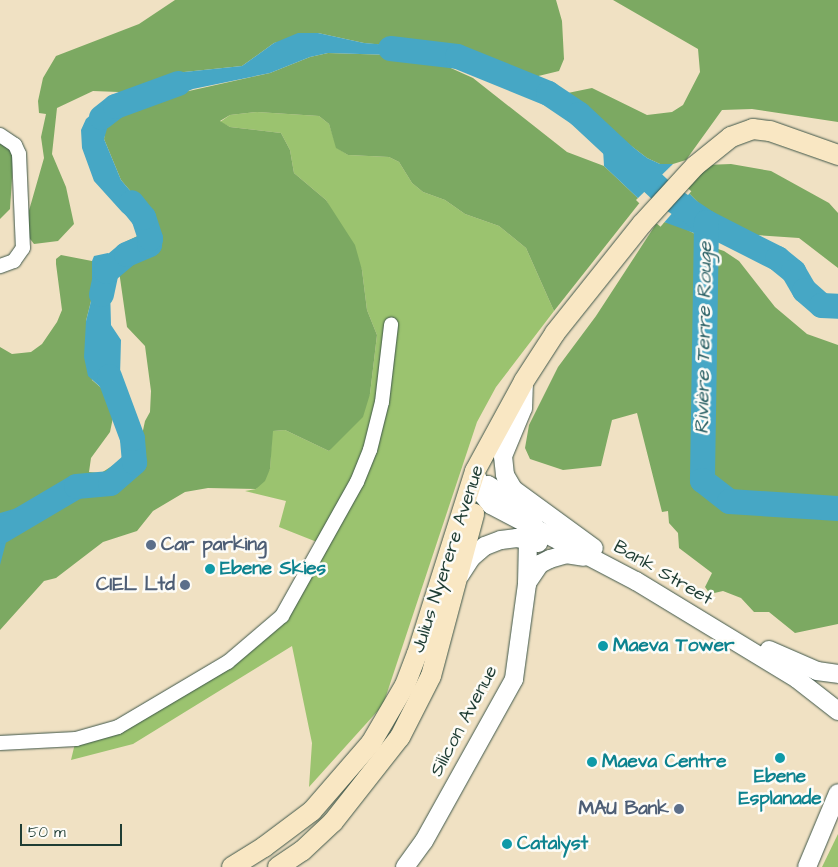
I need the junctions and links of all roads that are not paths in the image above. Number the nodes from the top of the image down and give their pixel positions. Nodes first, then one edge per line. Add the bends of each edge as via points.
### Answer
1 (0, 135) edge
2 (838, 156) edge
3 (0, 266) edge
4 (391, 325) dead end
5 (524, 382) junction
6 (475, 471) junction
7 (467, 495) junction
8 (528, 540) junction
9 (595, 553) junction
10 (458, 578) junction
11 (527, 584) junction
12 (838, 674) edge
13 (838, 711) edge
14 (0, 743) edge
15 (838, 793) edge
16 (232, 867) edge
17 (278, 867) edge
18 (406, 867) edge
19 (807, 867) edge

1 - 3 street via 16,145 19,154 23,248 14,261
2 - 5 main road, Julius Nyerere Avenue via 770,131 753,130 731,137 695,166 642,224 556,333
4 - 14 street via 382,402 370,450 357,482 282,616 228,662 118,727 76,739
5 - 6 main road, Julius Nyerere Avenue
5 - 9 street via 523,408 503,456 505,475 513,489
5 - 10 main road via 484,477
6 - 7 main road, Julius Nyerere Avenue
6 - 9 street, Bank Street via 483,495 491,505
7 - 9 street via 474,487 488,485
7 - 16 main road, Julius Nyerere Avenue via 405,685 371,743 312,811
8 - 9 street
8 - 10 street via 500,540 485,546 470,558
8 - 11 street, Silicon Avenue
9 - 11 street via 550,558 540,564
9 - 12 street via 774,654 817,671
9 - 13 street, Bank Street via 797,679
10 - 17 main road via 431,676 400,737 333,822
11 - 18 street, Silicon Avenue via 514,679 424,841
15 - 19 street

